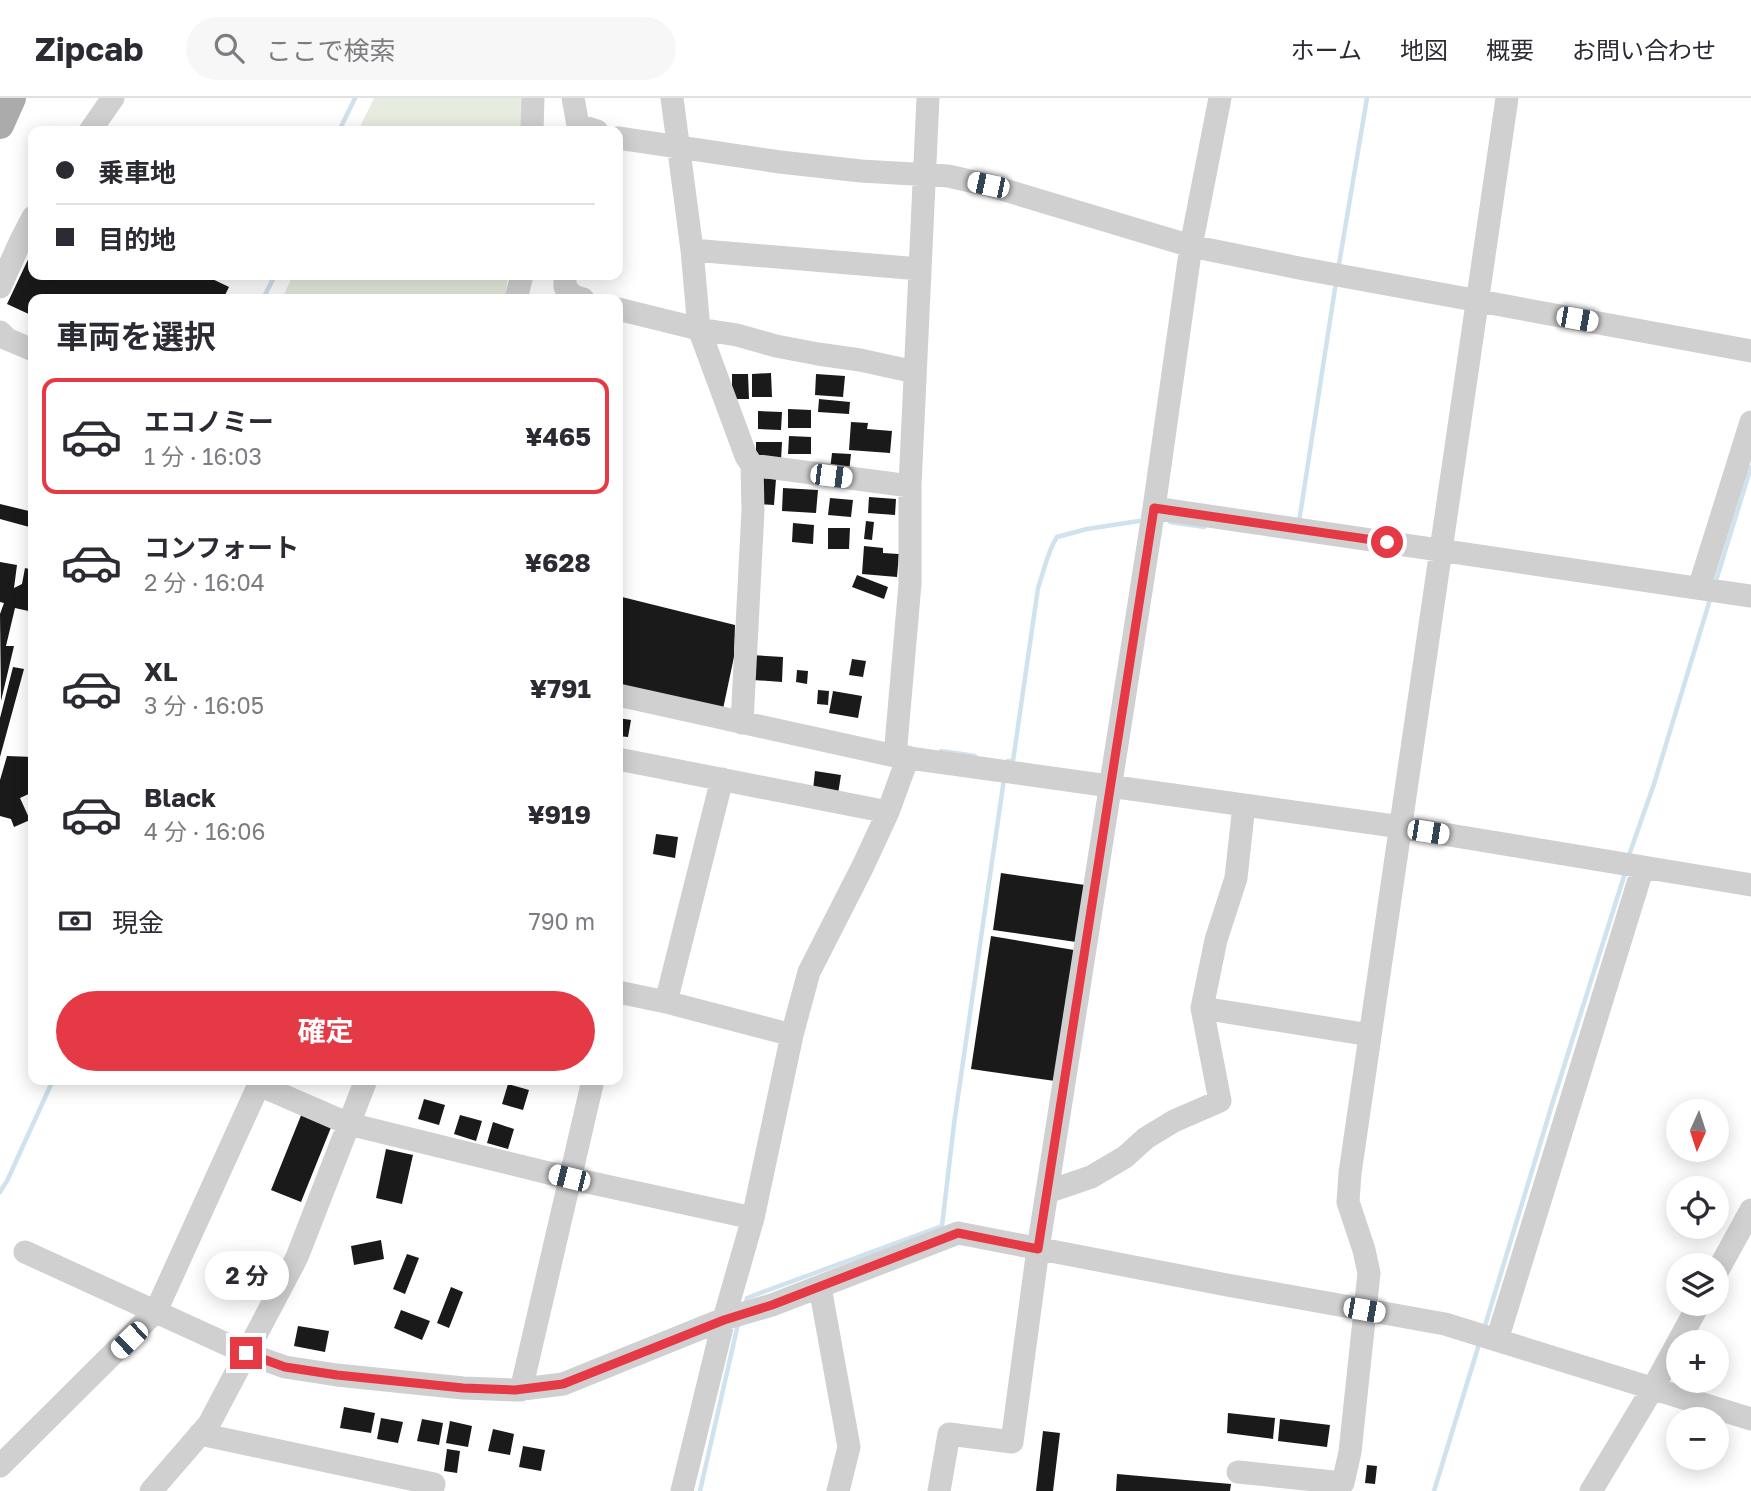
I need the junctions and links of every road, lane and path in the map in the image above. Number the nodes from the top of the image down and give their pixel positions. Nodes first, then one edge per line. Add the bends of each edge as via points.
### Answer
1 (12, 98) edge
2 (113, 98) edge
3 (533, 98) edge
4 (573, 98) edge
5 (672, 98) edge
6 (928, 98) edge
7 (1220, 98) edge
8 (1507, 98) edge
9 (0, 125) edge
10 (93, 126) edge
11 (532, 126) edge
12 (583, 126) edge
13 (623, 139) edge
14 (678, 147) junction
15 (925, 174) junction
16 (28, 227) edge
17 (1191, 246) junction
18 (692, 250) junction
19 (920, 269) junction
20 (0, 287) edge
21 (1476, 300) junction
22 (623, 310) edge
23 (695, 327) junction
24 (4, 335) edge
25 (28, 347) edge
26 (1751, 351) edge
27 (915, 372) junction
28 (1751, 422) edge
29 (752, 465) junction
30 (910, 486) junction
31 (1154, 508) junction
32 (1441, 550) junction
33 (1708, 589) junction
34 (1751, 596) edge
35 (623, 696) edge
36 (742, 717) junction
37 (901, 757) junction
38 (623, 760) edge
39 (722, 779) junction
40 (1110, 786) junction
41 (1244, 805) junction
42 (888, 812) junction
43 (1401, 827) junction
44 (1632, 865) junction
45 (1751, 885) edge
46 (623, 993) edge
47 (666, 1002) junction
48 (1202, 1008) junction
49 (792, 1035) junction
50 (1370, 1035) junction
51 (259, 1085) edge
52 (266, 1085) edge
53 (364, 1085) edge
54 (592, 1085) edge
55 (349, 1124) junction
56 (569, 1178) junction
57 (1047, 1192) junction
58 (1751, 1210) edge
59 (753, 1218) junction
60 (1038, 1249) junction
61 (25, 1252) dead end
62 (1727, 1253) edge
63 (820, 1287) junction
64 (1364, 1310) junction
65 (156, 1311) junction
66 (1692, 1316) edge
67 (724, 1320) junction
68 (1487, 1337) junction
69 (246, 1353) junction
70 (1653, 1388) junction
71 (521, 1390) junction
72 (1751, 1419) edge
73 (200, 1434) junction
74 (0, 1466) edge
75 (1238, 1472) dead end
76 (151, 1491) edge
77 (432, 1491) edge
78 (682, 1491) edge
79 (838, 1491) edge
80 (939, 1491) edge
81 (1591, 1491) edge

1 - 9 main road
2 - 10 street
3 - 11 street
4 - 12 street
5 - 14 street
6 - 15 street
7 - 17 street
8 - 21 street
13 - 14 street
14 - 15 street via 861,171
14 - 18 street
15 - 17 street via 988,185
15 - 19 street
16 - 20 street
17 - 21 street
17 - 31 street
18 - 19 street
18 - 23 street
19 - 27 street
21 - 26 street
21 - 32 street
22 - 23 street
23 - 27 street
23 - 29 street
24 - 25 street
27 - 30 street
28 - 33 street
29 - 30 street
29 - 36 street
30 - 37 street
31 - 32 street
31 - 40 street
32 - 33 street
32 - 43 street
33 - 34 street
35 - 36 street
36 - 37 street
37 - 40 street
37 - 42 street
38 - 39 street
39 - 42 street
39 - 47 street
40 - 41 street
40 - 57 street
41 - 43 street
41 - 48 street via 1236,878 1216,940
42 - 49 street via 808,972
43 - 44 street
43 - 50 street
44 - 45 street
44 - 68 street
46 - 47 street
47 - 49 street
48 - 50 street
48 - 57 street via 1220,1101 1174,1121 1091,1177
49 - 59 street
50 - 64 street via 1348,1202 1369,1273
51 - 65 street
52 - 55 street
53 - 55 street
54 - 56 street
55 - 56 street
55 - 69 street via 297,1257
56 - 59 street
56 - 71 street
57 - 60 street
58 - 62 street
59 - 67 street
60 - 63 street via 958,1233
60 - 64 street
60 - 80 street via 1012,1442 949,1434
61 - 65 street
63 - 67 street
63 - 79 street via 849,1447
64 - 68 street via 1445,1324
64 - 75 street via 1343,1483
65 - 69 street
65 - 74 street
66 - 70 street
67 - 71 street via 563,1384
67 - 78 street
68 - 70 street
69 - 71 street via 285,1367 337,1375
69 - 73 street
70 - 72 street
70 - 81 street
73 - 76 street
73 - 77 street via 434,1484

